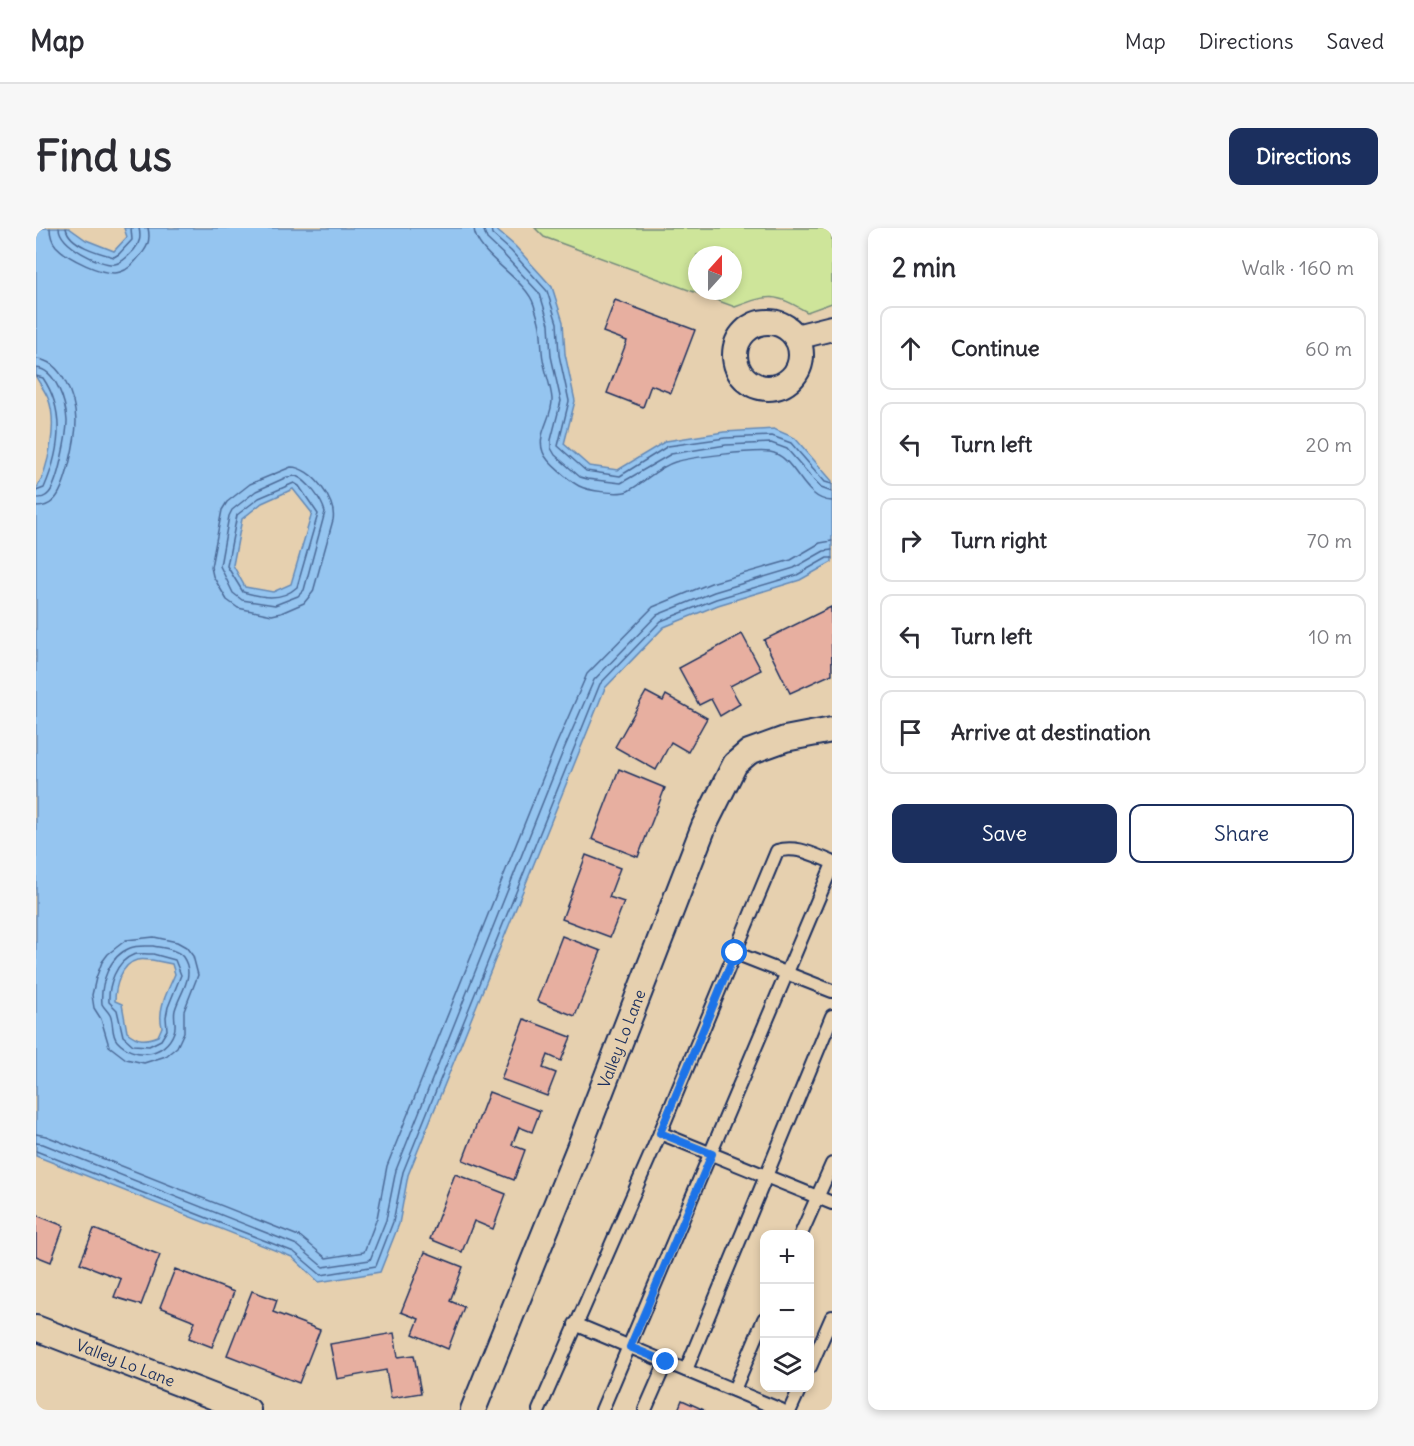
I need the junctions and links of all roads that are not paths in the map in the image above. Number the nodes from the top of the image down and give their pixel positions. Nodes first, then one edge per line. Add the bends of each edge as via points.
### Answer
1 (832, 328) edge
2 (796, 337) dead end
3 (832, 730) edge
4 (832, 864) edge
5 (735, 953) junction
6 (788, 974) junction
7 (832, 991) edge
8 (832, 1016) edge
9 (660, 1133) junction
10 (712, 1154) junction
11 (832, 1164) edge
12 (766, 1176) junction
13 (818, 1197) junction
14 (832, 1203) edge
15 (803, 1230) edge
16 (832, 1317) edge
17 (575, 1324) junction
18 (36, 1328) edge
19 (760, 1330) edge
20 (630, 1347) junction
21 (814, 1358) edge
22 (666, 1362) junction
23 (686, 1370) junction
24 (734, 1390) junction
25 (799, 1392) edge
26 (248, 1410) edge
27 (473, 1410) edge
28 (539, 1410) edge
29 (602, 1410) edge
30 (645, 1410) edge
31 (781, 1410) edge
32 (790, 1410) edge

1 - 2 street
3 - 27 street, Valley Lo Lane via 784,739 749,752 735,764 704,826
4 - 5 lane via 803,850 777,851
4 - 6 lane
5 - 6 lane
5 - 9 lane
6 - 7 lane
6 - 10 lane
8 - 12 lane
9 - 10 lane
9 - 17 lane
10 - 12 lane
10 - 20 lane
11 - 13 lane
12 - 13 lane
12 - 23 lane
13 - 14 lane
13 - 15 lane
16 - 21 lane
17 - 20 lane
17 - 28 lane
18 - 26 street, Valley Lo Lane
19 - 24 lane
20 - 22 lane
20 - 29 lane
22 - 23 lane
22 - 30 lane
23 - 24 lane
24 - 31 lane
25 - 32 lane

